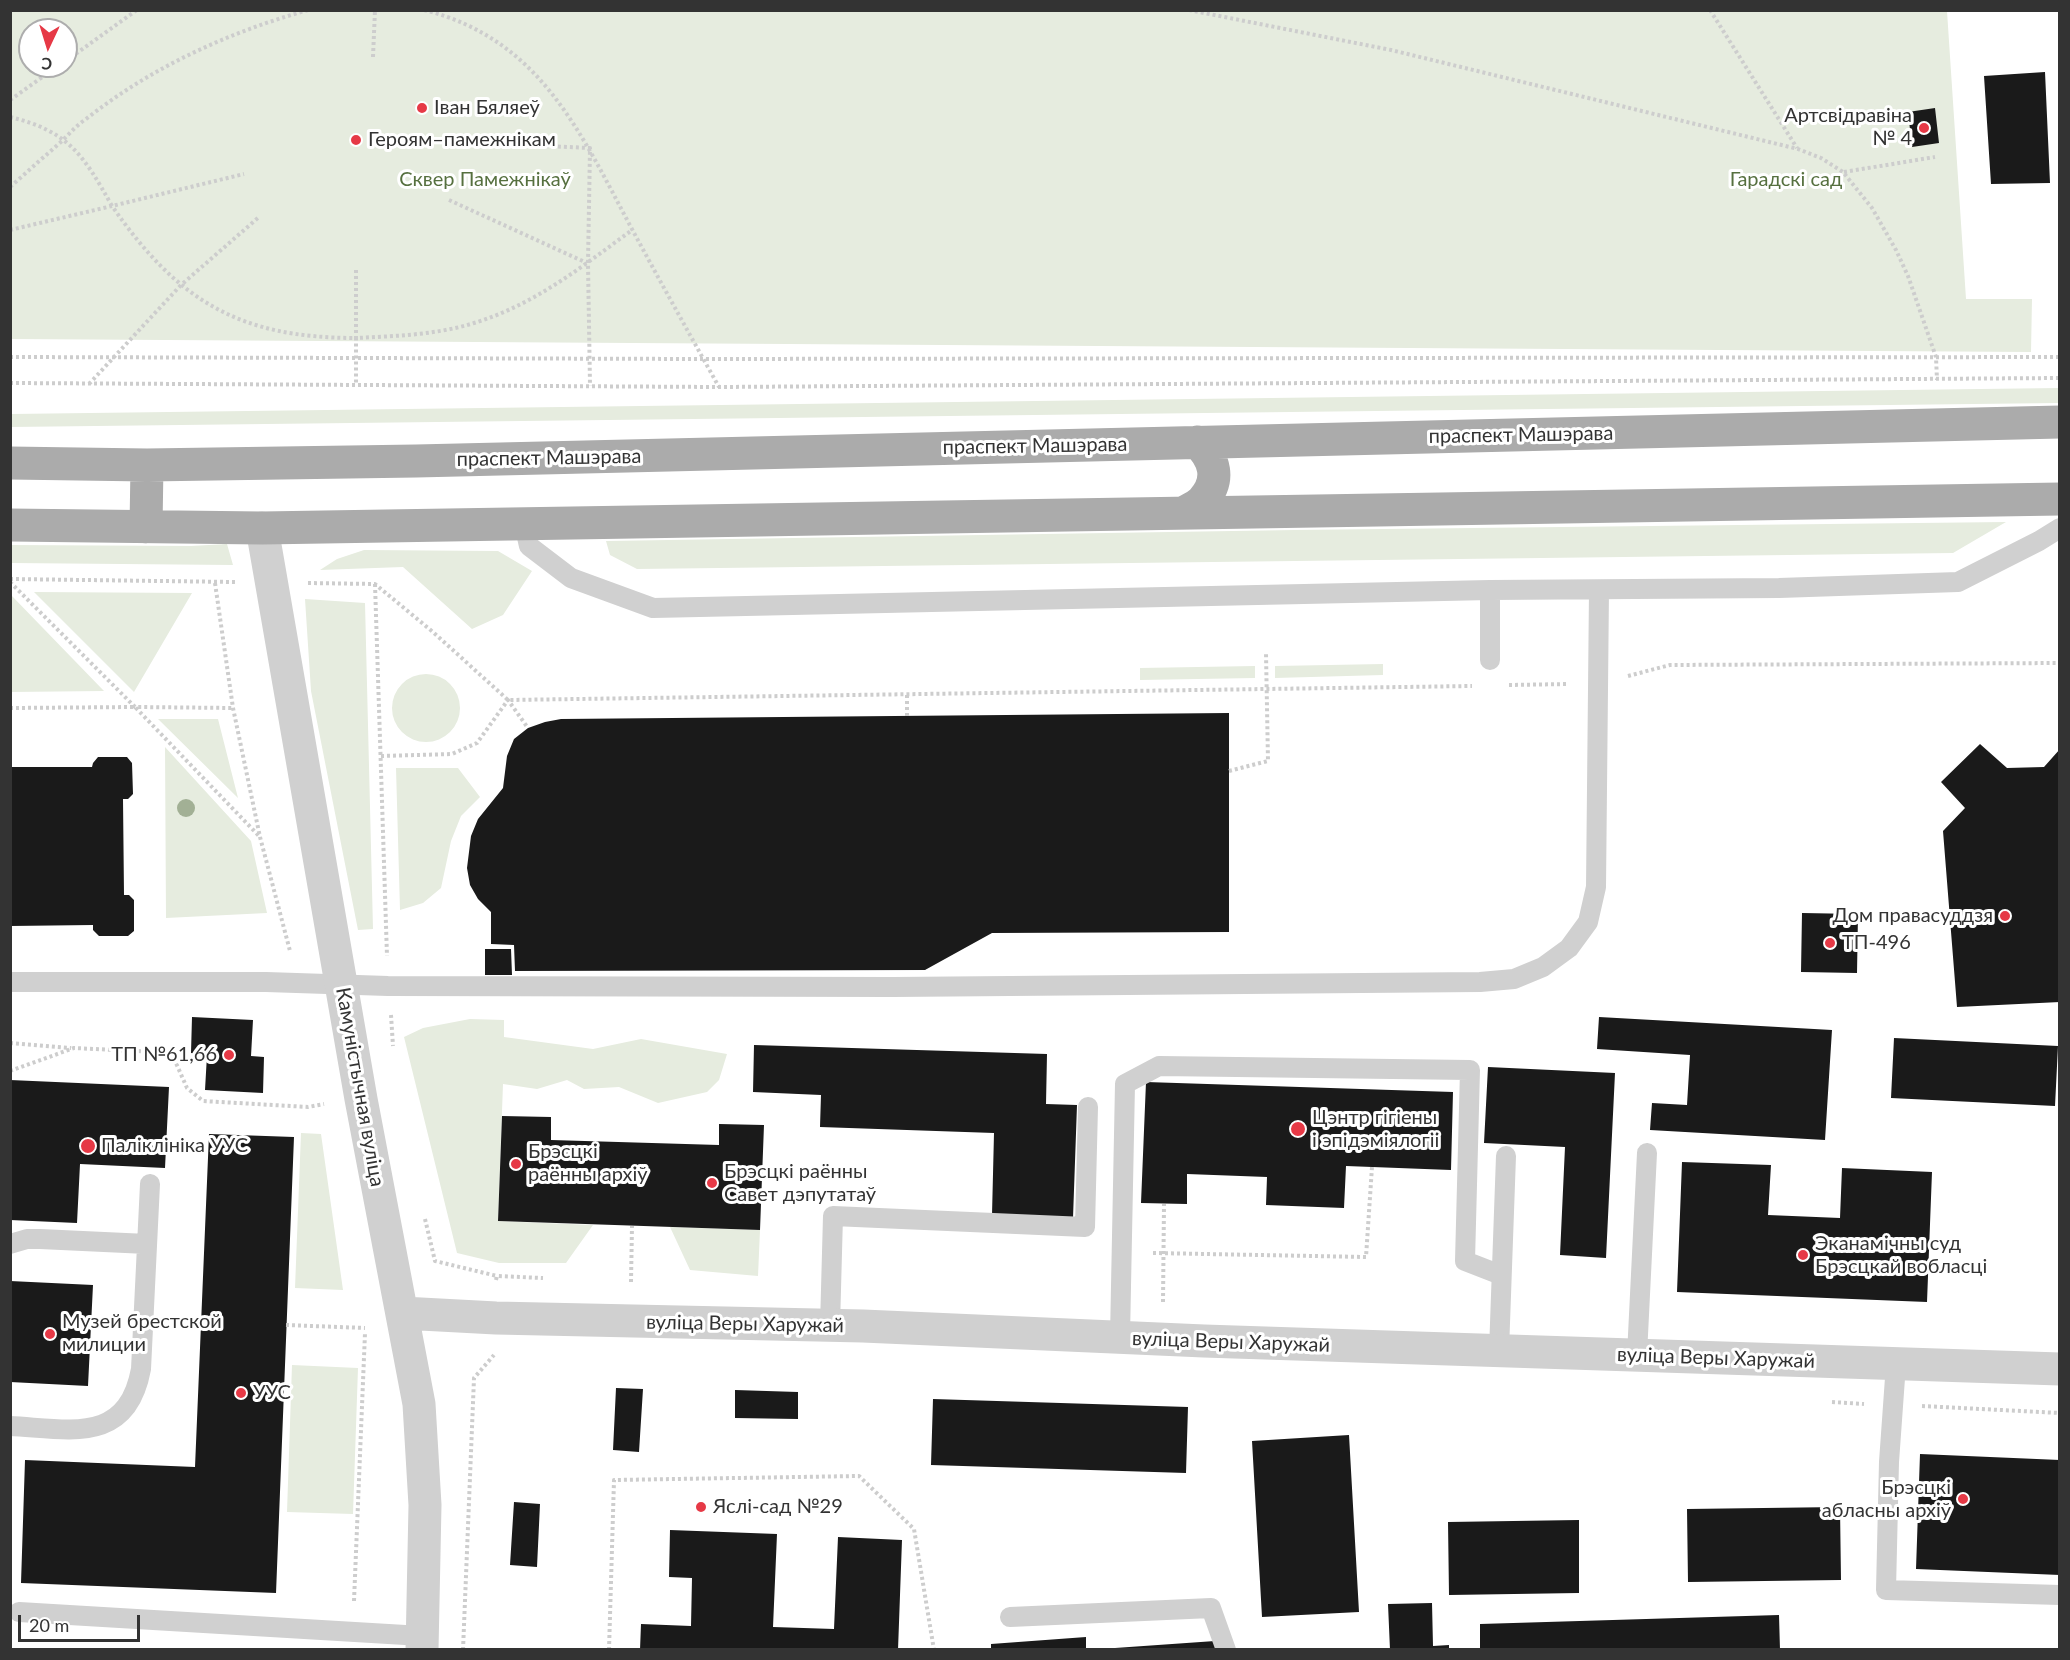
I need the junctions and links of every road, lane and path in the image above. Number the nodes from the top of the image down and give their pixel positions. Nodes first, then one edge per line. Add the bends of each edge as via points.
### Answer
1 (136, 10) edge
2 (308, 10) edge
3 (375, 10) edge
4 (423, 10) edge
5 (1189, 10) edge
6 (1710, 10) edge
7 (78, 52) edge
8 (373, 57) dead end
9 (41, 78) edge
10 (10, 100) edge
11 (10, 117) edge
12 (64, 139) junction
13 (456, 142) dead end
14 (590, 148) junction
15 (1798, 149) junction
16 (1935, 157) dead end
17 (1843, 172) junction
18 (244, 174) dead end
19 (10, 187) edge
20 (449, 200) dead end
21 (112, 206) junction
22 (260, 217) dead end
23 (10, 230) edge
24 (632, 230) junction
25 (588, 263) junction
26 (356, 270) dead end
27 (181, 285) junction
28 (356, 338) junction
29 (10, 357) edge
30 (113, 357) junction
31 (355, 357) junction
32 (1936, 357) junction
33 (2060, 357) edge
34 (589, 359) junction
35 (704, 359) junction
36 (2060, 378) edge
37 (1937, 380) junction
38 (10, 383) edge
39 (356, 384) junction
40 (88, 385) junction
41 (590, 386) junction
42 (719, 387) junction
43 (2060, 422) edge
44 (1197, 442) junction
45 (10, 463) edge
46 (147, 465) junction
47 (2060, 499) edge
48 (1184, 513) junction
49 (524, 524) junction
50 (10, 525) edge
51 (146, 527) junction
52 (262, 528) junction
53 (2060, 528) edge
54 (10, 581) edge
55 (272, 582) junction
56 (215, 583) junction
57 (375, 584) junction
58 (1491, 590) junction
59 (1599, 590) junction
60 (1266, 653) dead end
61 (1490, 660) dead end
62 (2060, 663) edge
63 (1574, 684) dead end
64 (1598, 684) junction
65 (1503, 685) dead end
66 (1479, 686) dead end
67 (1268, 689) junction
68 (907, 694) junction
69 (508, 700) junction
70 (135, 706) junction
71 (10, 708) edge
72 (233, 708) junction
73 (907, 716) dead end
74 (528, 728) dead end
75 (381, 756) junction
76 (1229, 771) dead end
77 (10, 982) edge
78 (342, 984) junction
79 (388, 986) junction
80 (10, 1043) edge
81 (74, 1048) junction
82 (394, 1054) dead end
83 (10, 1071) edge
84 (327, 1104) dead end
85 (1088, 1107) dead end
86 (1647, 1153) dead end
87 (1506, 1156) dead end
88 (1372, 1167) dead end
89 (150, 1184) dead end
90 (1164, 1204) dead end
91 (632, 1226) dead end
92 (10, 1244) edge
93 (147, 1244) junction
94 (1122, 1251) junction
95 (1163, 1253) junction
96 (1501, 1275) junction
97 (631, 1282) dead end
98 (1163, 1304) dead end
99 (402, 1313) junction
100 (363, 1316) dead end
101 (286, 1325) dead end
102 (830, 1326) junction
103 (365, 1328) junction
104 (1120, 1337) junction
105 (499, 1350) dead end
106 (1499, 1351) junction
107 (1637, 1355) junction
108 (1896, 1364) junction
109 (2060, 1369) edge
110 (10, 1426) edge
111 (2060, 1594) edge
112 (20, 1612) dead end
113 (1010, 1617) dead end
114 (353, 1631) junction
115 (422, 1643) edge
116 (463, 1650) edge
117 (609, 1650) edge
118 (934, 1650) edge
119 (1226, 1650) edge

1 - 7 path
2 - 12 path via 224,38 178,59 132,85
3 - 8 path
4 - 14 path via 470,27 504,47 535,73
5 - 15 path via 1391,50
6 - 15 path
9 - 10 path
11 - 12 path via 48,129
12 - 19 path
12 - 21 path via 91,168
13 - 14 path
14 - 24 path
14 - 25 path
15 - 17 path
16 - 17 path
17 - 32 path via 1872,208 1896,250
18 - 21 path
20 - 25 path
21 - 23 path
21 - 27 path via 141,246
22 - 27 path
24 - 25 path
24 - 35 path
25 - 28 path via 537,297 474,323 434,332
25 - 34 path
26 - 28 path
27 - 28 path via 237,319 267,330
27 - 30 path
28 - 31 path
29 - 30 path
30 - 31 path
30 - 40 path
31 - 34 path
31 - 39 path
32 - 33 path
32 - 35 path
32 - 37 path
34 - 35 path
34 - 41 path
35 - 42 path
36 - 37 path
37 - 42 path
38 - 40 path
39 - 40 path
39 - 41 path
41 - 42 path
43 - 44 main road, праспект Машэрава
44 - 46 main road, праспект Машэрава
44 - 48 main road via 1209,453 1214,482 1203,501
45 - 46 main road, праспект Машэрава
46 - 51 main road
47 - 48 main road
48 - 49 main road
49 - 52 main road
49 - 58 lane via 529,546 571,578 653,609
50 - 51 main road
51 - 52 main road
52 - 55 street, Камуністычная вуліца
53 - 59 lane via 1958,582
54 - 56 path
54 - 70 path
55 - 56 path
55 - 57 path
55 - 78 street, Камуністычная вуліца
56 - 72 path
57 - 69 path
57 - 75 path
58 - 59 lane
58 - 61 lane
59 - 64 lane
60 - 67 path
62 - 64 path via 1670,665
63 - 65 path
64 - 79 lane via 1596,887 1588,922 1569,948 1543,967 1514,978 1480,982 917,987
66 - 67 path
67 - 68 path
67 - 76 path via 1268,761
68 - 69 path
68 - 73 path
69 - 74 path
69 - 75 path via 477,743 452,754
70 - 71 path
70 - 72 path
70 - 72 path via 260,837
75 - 79 path
77 - 78 lane
78 - 79 lane
78 - 99 street, Камуністычная вуліца
79 - 82 path
80 - 81 path
81 - 83 path
81 - 84 path via 164,1054 176,1063 187,1088 203,1101 308,1107
85 - 102 lane via 1085,1227 833,1216
86 - 107 lane
87 - 96 lane
88 - 95 path via 1366,1257
89 - 93 lane
90 - 95 path
91 - 97 path
92 - 93 lane via 27,1239
93 - 110 lane via 141,1369 132,1400 108,1423 92,1428
94 - 95 path
94 - 96 lane via 1125,1084 1159,1066 1470,1070 1464,1260
94 - 104 lane
95 - 98 path
96 - 106 lane
99 - 102 street, вуліца Веры Харужай
99 - 115 street, Камуністычная вуліца via 419,1404 423,1455
100 - 103 path
101 - 103 path
102 - 104 street, вуліца Веры Харужай
103 - 114 path
104 - 106 street, вуліца Веры Харужай
105 - 116 path via 474,1378
106 - 107 street, вуліца Веры Харужай
107 - 108 street, вуліца Веры Харужай
108 - 109 street, вуліца Веры Харужай
108 - 111 lane via 1886,1590
112 - 114 lane
113 - 119 lane via 1211,1608
114 - 115 lane
117 - 118 path via 614,1480 859,1476 914,1529

